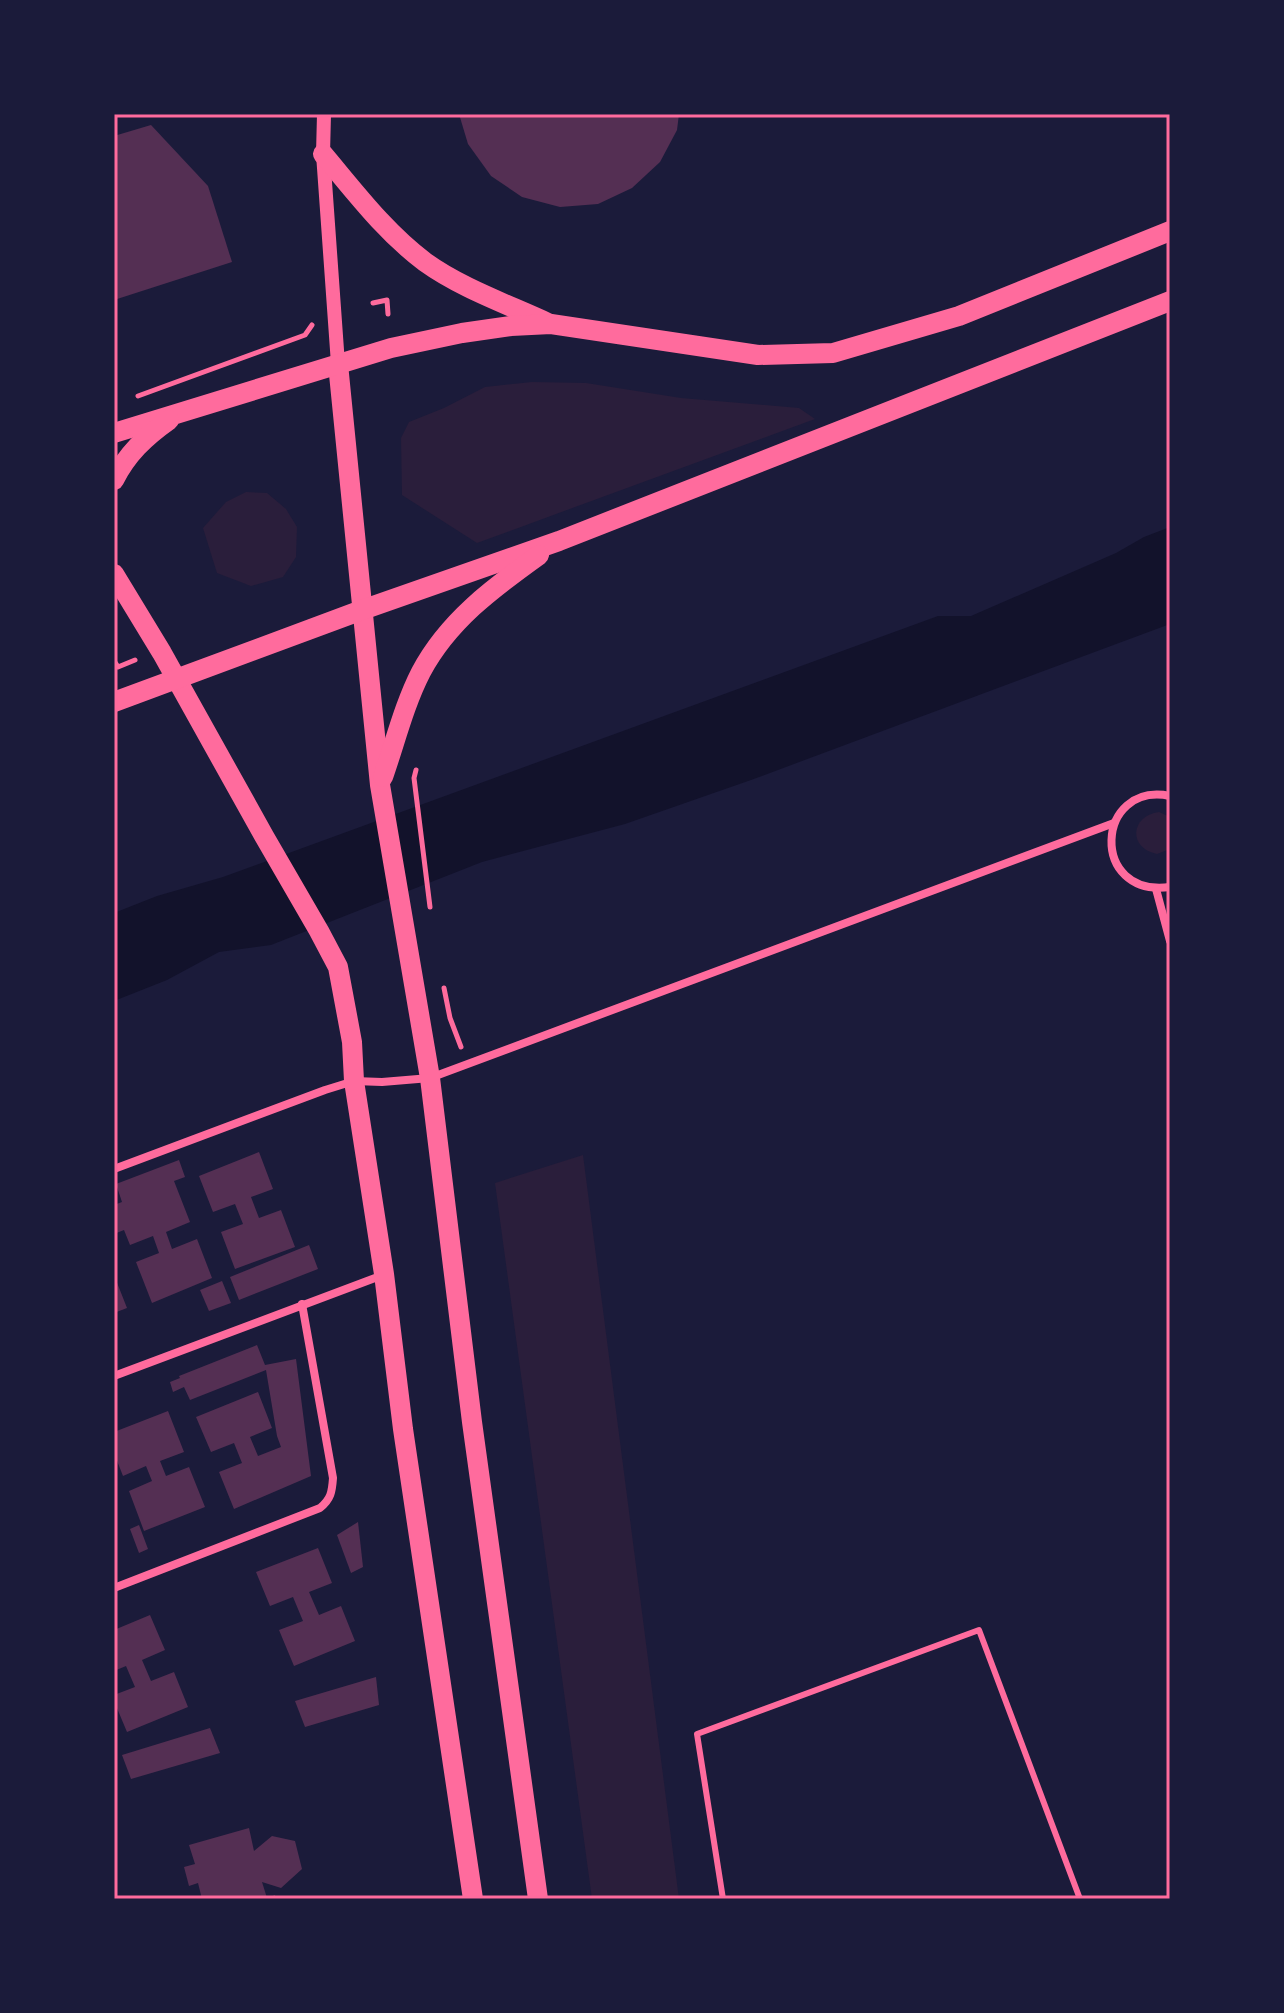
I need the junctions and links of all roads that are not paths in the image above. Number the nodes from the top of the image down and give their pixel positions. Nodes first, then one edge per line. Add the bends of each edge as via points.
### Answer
1 (324, 114) edge
2 (323, 154) junction
3 (1170, 231) edge
4 (1170, 301) edge
5 (551, 324) junction
6 (338, 364) junction
7 (182, 411) junction
8 (114, 433) edge
9 (114, 480) edge
10 (559, 541) junction
11 (114, 574) edge
12 (362, 610) junction
13 (175, 679) junction
14 (114, 702) edge
15 (381, 789) junction
16 (1170, 796) edge
17 (1114, 823) junction
18 (1170, 887) edge
19 (1156, 889) junction
20 (1170, 941) edge
21 (430, 1078) junction
22 (354, 1081) junction
23 (114, 1169) edge
24 (384, 1274) junction
25 (302, 1304) junction
26 (114, 1376) edge
27 (114, 1588) edge
28 (473, 1899) edge
29 (538, 1899) edge
30 (723, 1899) edge
31 (1080, 1899) edge

1 - 2 street
2 - 5 main road via 370,210 427,263
2 - 6 street
3 - 5 main road via 959,316 833,353 758,355
4 - 10 main road
5 - 6 main road via 462,333
6 - 7 main road
6 - 12 main road
7 - 8 main road
7 - 9 main road via 140,443
10 - 12 main road
10 - 15 main road via 479,600 437,646 411,696
11 - 13 main road
12 - 13 main road
12 - 15 main road
13 - 14 main road
13 - 22 main road via 338,967
15 - 21 main road
16 - 17 street via 1135,799
17 - 19 street via 1112,853 1118,867 1141,886
17 - 21 street
18 - 19 street
19 - 20 street
21 - 22 street
21 - 29 main road
22 - 23 street
22 - 24 main road
24 - 25 street
24 - 28 main road
25 - 26 street
25 - 27 street via 333,1478 329,1501
30 - 31 lane via 697,1734 979,1630

